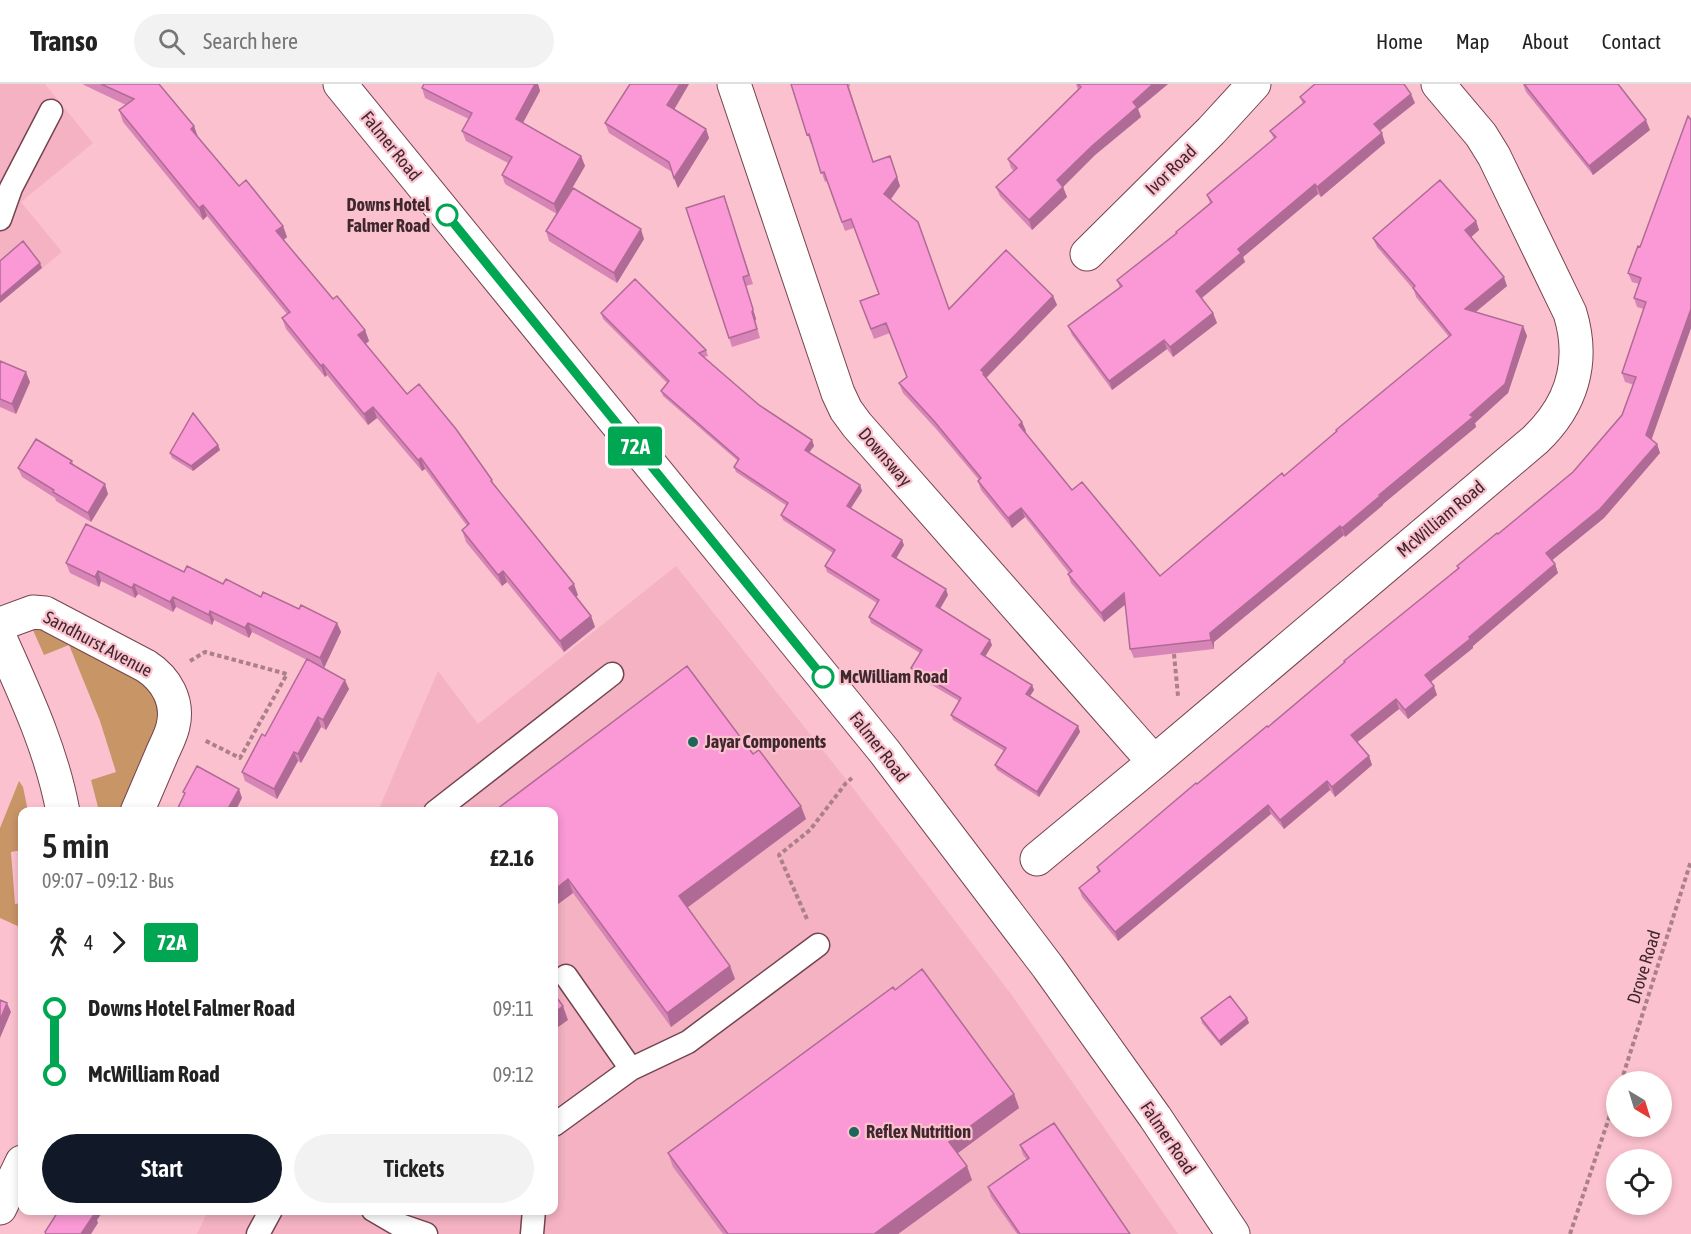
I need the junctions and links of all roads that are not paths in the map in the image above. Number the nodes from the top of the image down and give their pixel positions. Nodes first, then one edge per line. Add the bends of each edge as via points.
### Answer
1 (340, 84) edge
2 (734, 84) edge
3 (1254, 84) edge
4 (1438, 84) edge
5 (51, 111) dead end
6 (0, 219) edge
7 (1087, 254) dead end
8 (0, 624) edge
9 (0, 638) edge
10 (612, 674) dead end
11 (1154, 762) junction
12 (62, 807) edge
13 (139, 807) edge
14 (441, 807) edge
15 (1037, 859) dead end
16 (818, 945) road end
17 (566, 976) dead end
18 (631, 1069) junction
19 (558, 1122) edge
20 (18, 1170) edge
21 (0, 1208) edge
22 (268, 1215) edge
23 (382, 1215) edge
24 (534, 1215) edge
25 (258, 1234) edge
26 (426, 1234) edge
27 (532, 1234) edge
28 (1233, 1234) edge

1 - 28 street, Falmer Road via 884,751 1048,967
2 - 11 street, Downsway via 846,410
3 - 7 street, Ivor Road
4 - 11 street, McWilliam Road via 1494,156 1569,313 1576,356 1569,391 1555,419 1535,440
5 - 6 lane via 11,188
8 - 13 street, Sandhurst Avenue via 33,612 45,613 146,666 165,683 174,704 173,726
9 - 12 street via 36,720
10 - 14 lane
11 - 15 street, McWilliam Road
16 - 18 lane via 688,1042
17 - 18 lane
18 - 19 lane
20 - 21 street
22 - 25 lane
23 - 26 lane
24 - 27 lane

